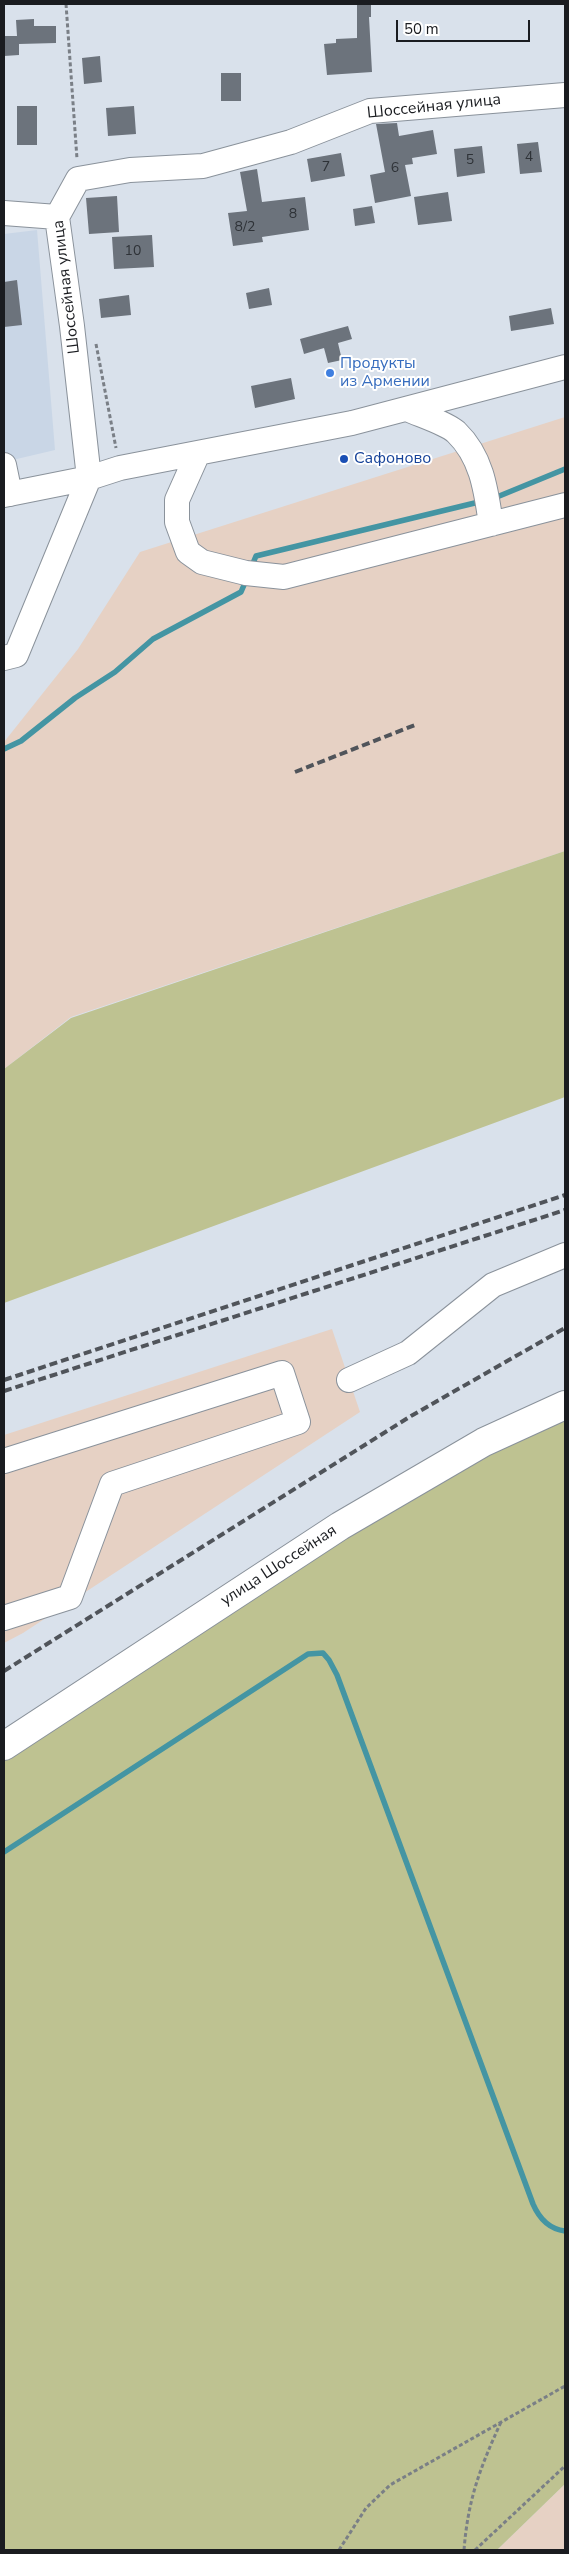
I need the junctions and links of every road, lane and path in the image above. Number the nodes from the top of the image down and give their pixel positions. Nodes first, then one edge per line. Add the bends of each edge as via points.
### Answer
1 (66, 4) edge
2 (565, 94) edge
3 (78, 179) junction
4 (4, 213) edge
5 (57, 217) junction
6 (96, 343) dead end
7 (565, 367) edge
8 (407, 408) junction
9 (198, 453) junction
10 (4, 465) edge
11 (120, 468) junction
12 (89, 478) junction
13 (7, 494) edge
14 (565, 505) edge
15 (490, 524) junction
16 (4, 658) edge
17 (565, 1255) edge
18 (349, 1380) dead end
19 (565, 1405) edge
20 (4, 1461) edge
21 (4, 1618) edge
22 (4, 1746) edge
23 (565, 2386) edge
24 (501, 2421) junction
25 (565, 2466) edge
26 (339, 2550) edge
27 (464, 2550) edge
28 (475, 2550) edge

1 - 3 path
2 - 3 street, Шоссейная улица via 370,111 291,142 203,166 130,170
3 - 5 street, Шоссейная улица
4 - 5 street
5 - 12 street, Шоссейная улица
6 - 11 path
7 - 8 street
8 - 9 street via 352,423
8 - 15 street via 455,432 476,458 485,482
9 - 11 street
9 - 15 street via 177,500 177,522 188,552 202,562 246,573 284,577
10 - 13 street
11 - 12 street
12 - 13 street
12 - 16 street via 16,655
14 - 15 street
17 - 18 street via 493,1285 408,1353
19 - 22 main road, улица Шоссейная via 484,1442 340,1526
20 - 21 street via 282,1373 298,1422 112,1484 70,1597
23 - 24 path
24 - 26 path via 381,2492 360,2516
24 - 27 path via 474,2484
25 - 28 path

